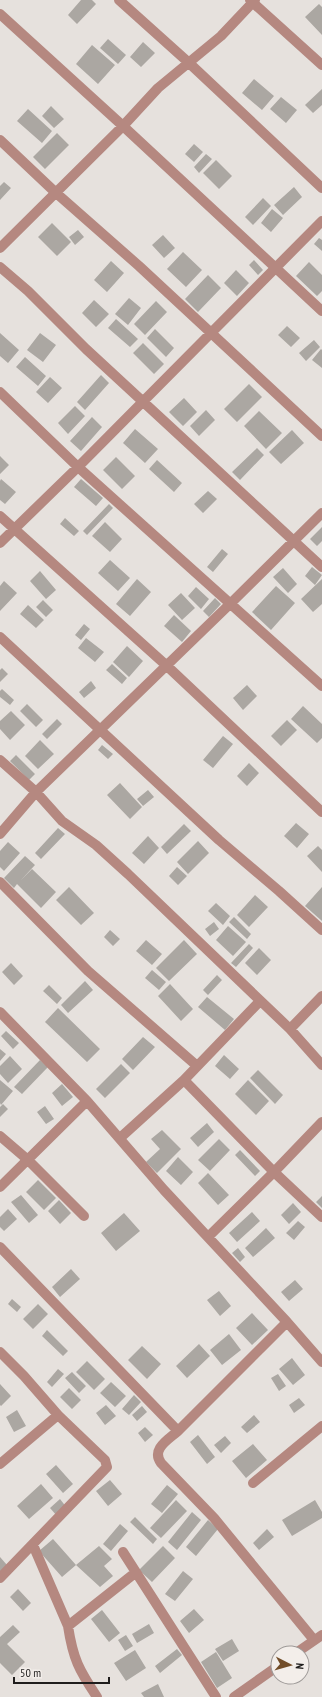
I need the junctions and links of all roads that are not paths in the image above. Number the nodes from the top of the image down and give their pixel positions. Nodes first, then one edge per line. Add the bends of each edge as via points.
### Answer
1 (119, 0) edge
2 (253, 1) edge
3 (0, 14) edge
4 (188, 62) junction
5 (322, 65) edge
6 (123, 126) junction
7 (0, 140) edge
8 (322, 188) edge
9 (55, 192) junction
10 (322, 221) edge
11 (0, 248) edge
12 (0, 267) edge
13 (275, 267) junction
14 (322, 311) edge
15 (210, 332) junction
16 (0, 392) edge
17 (143, 400) junction
18 (322, 436) edge
19 (78, 467) junction
20 (322, 513) edge
21 (0, 516) edge
22 (14, 529) junction
23 (294, 540) junction
24 (0, 543) edge
25 (322, 567) edge
26 (231, 603) junction
27 (0, 637) edge
28 (167, 666) junction
29 (322, 686) edge
30 (101, 730) junction
31 (0, 760) edge
32 (36, 792) junction
33 (322, 812) edge
34 (0, 834) edge
35 (0, 882) edge
36 (322, 930) edge
37 (322, 996) edge
38 (260, 1001) junction
39 (0, 1012) edge
40 (290, 1029) junction
41 (196, 1065) junction
42 (322, 1065) edge
43 (184, 1080) junction
44 (87, 1101) junction
45 (322, 1122) edge
46 (0, 1136) edge
47 (120, 1138) junction
48 (28, 1160) junction
49 (274, 1172) junction
50 (0, 1187) edge
51 (84, 1216) dead end
52 (322, 1217) edge
53 (208, 1237) junction
54 (0, 1247) edge
55 (287, 1322) junction
56 (0, 1352) edge
57 (322, 1362) edge
58 (58, 1416) junction
59 (322, 1426) edge
60 (178, 1431) junction
61 (0, 1464) edge
62 (253, 1483) dead end
63 (33, 1545) junction
64 (122, 1552) dead end
65 (135, 1573) junction
66 (0, 1578) edge
67 (68, 1626) junction
68 (318, 1638) edge
69 (308, 1645) edge
70 (270, 1672) edge
71 (97, 1697) edge
72 (216, 1697) edge
73 (234, 1697) edge

1 - 4 street
2 - 4 street via 221,36
2 - 5 street
3 - 6 street
4 - 6 street via 158,88
4 - 8 street
6 - 9 street
6 - 13 street
7 - 9 street
9 - 11 street
9 - 15 street via 140,266
10 - 13 street
12 - 17 street via 28,290 86,349
13 - 14 street
13 - 15 street
15 - 17 street
15 - 18 street
16 - 19 street
17 - 19 street
17 - 23 street
19 - 22 street
19 - 26 street
20 - 23 street
21 - 22 street
22 - 24 street
22 - 28 street
23 - 25 street
23 - 26 street
26 - 28 street
26 - 29 street
27 - 30 street
28 - 30 street
28 - 33 street
30 - 32 street
30 - 36 street via 219,840
31 - 32 street
32 - 34 street
32 - 38 street via 62,821 96,845 128,874
35 - 41 street via 88,971
37 - 40 street
38 - 40 street
38 - 41 street
39 - 44 street
40 - 42 street
41 - 43 street
43 - 47 street
43 - 49 street
44 - 47 street
44 - 48 street
45 - 49 street
46 - 48 street
47 - 53 street
48 - 50 street
48 - 51 street
49 - 52 street
49 - 53 street
53 - 55 street
54 - 60 street
55 - 57 street
55 - 60 street
56 - 58 street
58 - 61 street
58 - 63 street via 106,1460 107,1467
59 - 62 street
60 - 68 street via 160,1447 158,1458
63 - 66 street
63 - 67 street
64 - 65 street
65 - 67 street
65 - 72 street
67 - 71 street via 71,1648 77,1664
68 - 69 street
70 - 73 street

